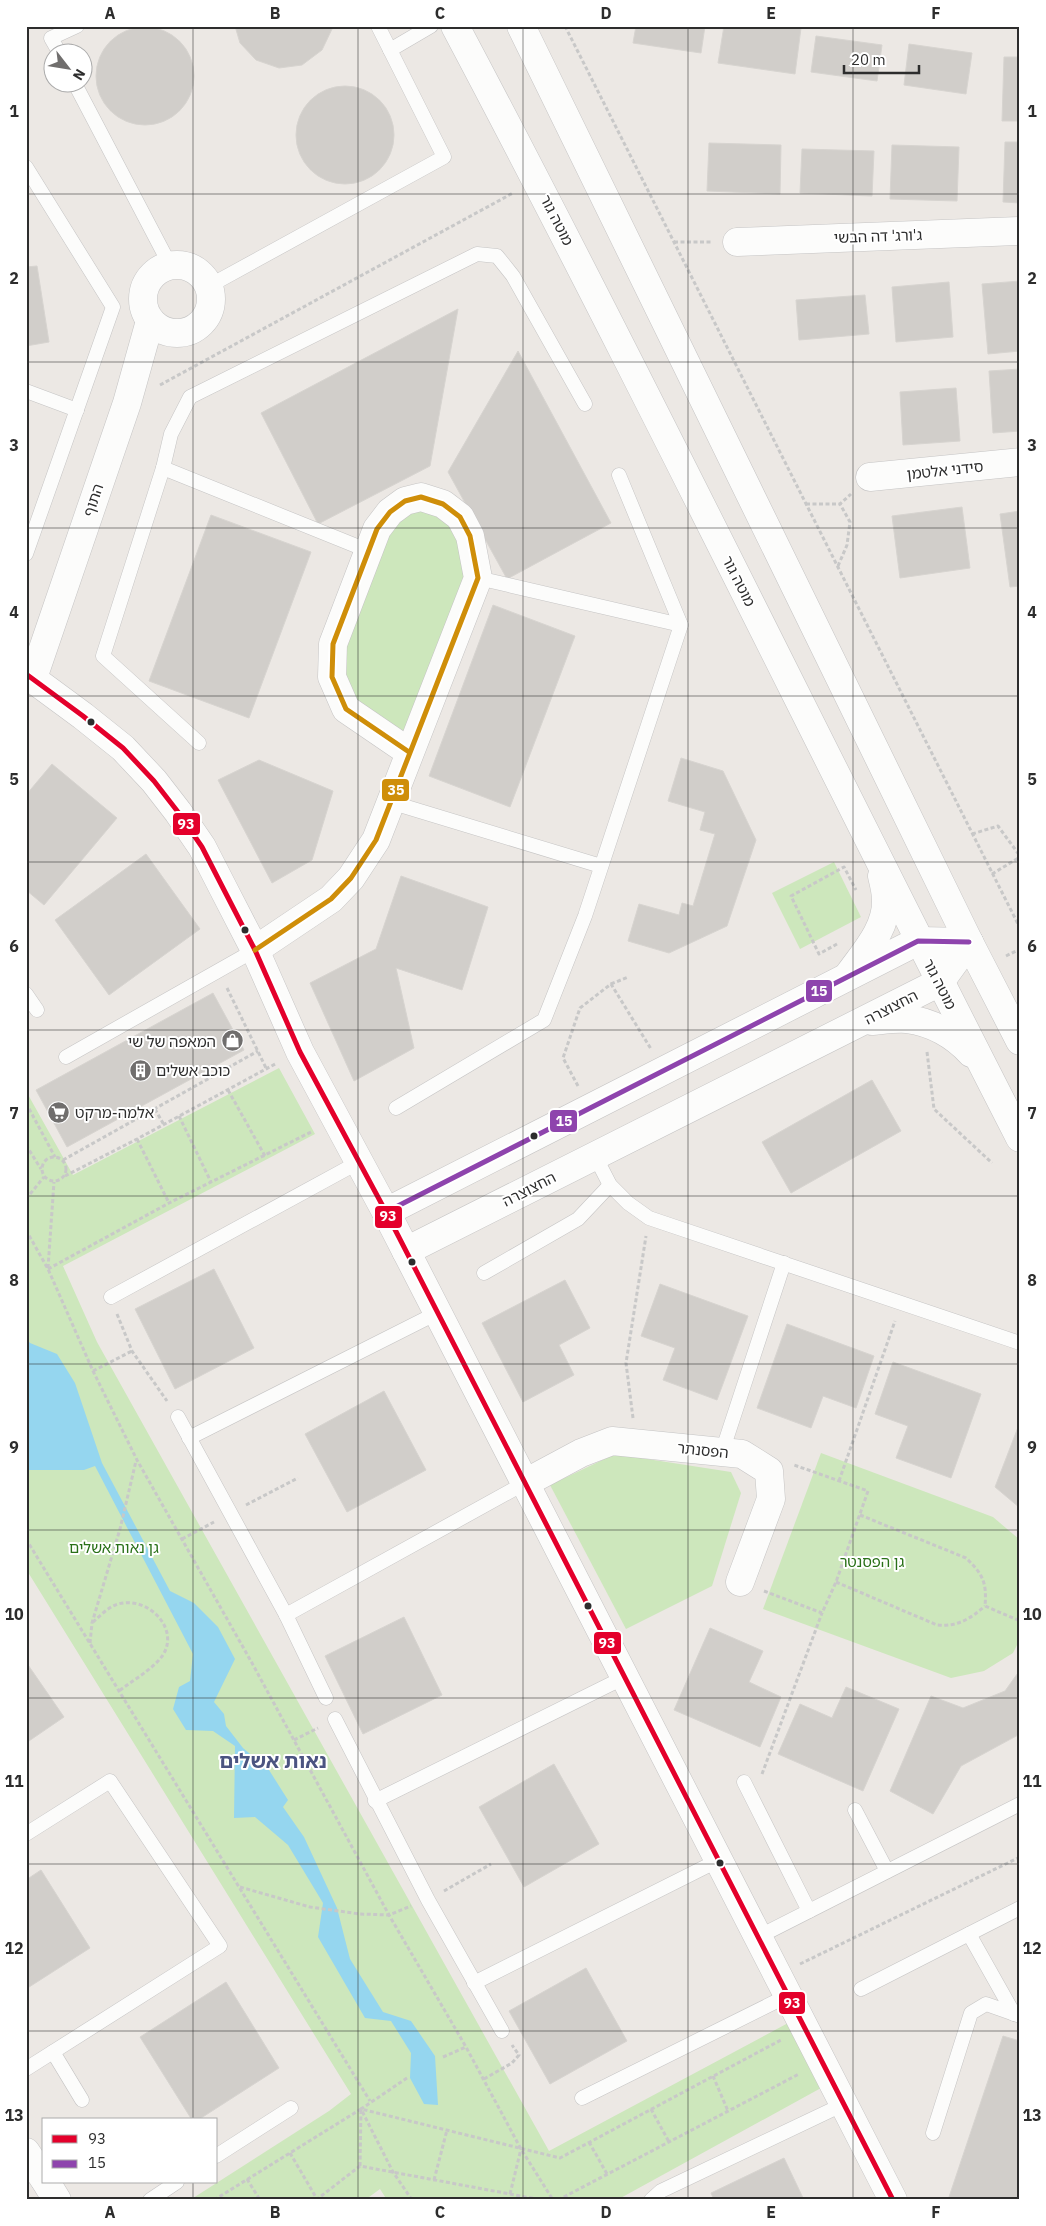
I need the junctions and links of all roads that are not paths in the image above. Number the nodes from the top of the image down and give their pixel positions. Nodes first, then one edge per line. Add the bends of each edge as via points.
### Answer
1 (77, 26) edge
2 (378, 26) edge
3 (431, 26) edge
4 (456, 26) edge
5 (521, 26) edge
6 (53, 42) edge
7 (390, 50) junction
8 (79, 92) edge
9 (26, 167) edge
10 (1020, 231) edge
11 (737, 242) road end
12 (170, 265) junction
13 (209, 286) junction
14 (150, 321) junction
15 (26, 391) edge
16 (585, 404) dead end
17 (77, 410) junction
18 (1020, 462) edge
19 (163, 468) junction
20 (619, 475) dead end
21 (870, 477) road end
22 (369, 551) junction
23 (26, 554) edge
24 (478, 578) junction
25 (681, 625) junction
26 (29, 676) edge
27 (199, 743) dead end
28 (409, 752) junction
29 (390, 802) junction
30 (880, 862) junction
31 (601, 866) junction
32 (918, 941) junction
33 (969, 942) junction
34 (246, 955) junction
35 (848, 977) junction
36 (940, 982) junction
37 (26, 994) edge
38 (37, 1010) dead end
39 (863, 1021) junction
40 (1020, 1040) edge
41 (66, 1057) dead end
42 (985, 1070) junction
43 (396, 1108) dead end
44 (1020, 1138) edge
45 (595, 1156) junction
46 (359, 1162) junction
47 (610, 1185) junction
48 (386, 1212) junction
49 (406, 1251) junction
50 (784, 1263) junction
51 (484, 1274) dead end
52 (111, 1297) road end
53 (437, 1312) junction
54 (1020, 1343) edge
55 (178, 1416) road end
56 (189, 1438) junction
57 (722, 1452) junction
58 (525, 1482) junction
59 (740, 1582) road end
60 (286, 1615) junction
61 (625, 1677) junction
62 (326, 1698) dead end
63 (335, 1719) road end
64 (744, 1782) dead end
65 (375, 1801) junction
66 (1020, 1804) edge
67 (855, 1810) dead end
68 (26, 1834) edge
69 (719, 1860) junction
70 (887, 1872) junction
71 (1020, 1908) edge
72 (809, 1911) junction
73 (969, 1934) junction
74 (758, 1937) junction
75 (474, 1983) junction
76 (782, 1986) junction
77 (862, 1989) dead end
78 (1017, 2015) edge
79 (502, 2031) dead end
80 (54, 2052) junction
81 (26, 2069) edge
82 (582, 2098) dead end
83 (82, 2100) dead end
84 (844, 2104) junction
85 (291, 2108) dead end
86 (933, 2133) dead end
87 (26, 2152) edge
88 (218, 2155) edge
89 (42, 2176) edge
90 (47, 2184) edge
91 (174, 2184) edge
92 (57, 2200) edge
93 (150, 2200) edge
94 (651, 2200) edge
95 (893, 2200) edge

1 - 6 lane via 51,38
2 - 7 lane
3 - 7 lane
4 - 30 street, מוטה גור via 537,180
5 - 33 street
7 - 13 lane via 444,157
8 - 12 lane
9 - 17 lane via 113,307
10 - 11 street, ג'ורג' דה הבשי
12 - 13 street via 194,268
12 - 14 street via 159,269 144,287 144,311
13 - 14 street via 209,310 200,324 190,331 166,332
14 - 26 street, התוף via 127,403
15 - 17 lane
16 - 19 lane via 513,276 497,256 477,254 190,397 171,434
17 - 23 lane
18 - 21 street, סידני אלטמן
19 - 22 lane
19 - 27 lane via 103,656
20 - 25 lane
22 - 24 street via 377,529 390,512 405,501 421,497 443,504 460,517 470,536
22 - 28 street via 334,644 332,677 346,709
24 - 25 lane
24 - 28 street
25 - 31 lane
26 - 34 street via 123,748 154,781 202,847
28 - 29 street
29 - 31 lane
29 - 34 street via 372,846 351,878 331,899
30 - 32 street, מוטה גור
30 - 35 street via 886,900 883,920 872,943
31 - 43 lane via 544,1020
32 - 33 street
32 - 35 street
32 - 36 street, מוטה גור
33 - 36 street, החצוצרה
33 - 40 street
34 - 41 lane
34 - 46 street via 300,1052 321,1128
35 - 48 street
36 - 39 street, החצוצרה
36 - 42 street, מוטה גור
37 - 38 lane
39 - 42 street via 907,1019 932,1025 959,1039
39 - 45 street, החצוצרה
42 - 44 street, מוטה גור
45 - 47 lane
45 - 49 street, החצוצרה
46 - 48 street
46 - 52 lane
47 - 50 lane via 649,1218
47 - 51 lane via 578,1219
48 - 49 street
49 - 53 street
50 - 54 lane
50 - 57 lane
53 - 56 lane
53 - 58 street
55 - 56 lane
56 - 60 lane
57 - 58 street, הפסנתר via 612,1441
57 - 59 street, הפסנתר via 742,1454 769,1471 771,1499
58 - 60 lane
58 - 61 street
60 - 62 lane
61 - 65 lane
61 - 69 street
63 - 65 lane
64 - 72 lane
65 - 75 lane
66 - 70 lane
67 - 70 lane
68 - 80 lane via 110,1781 220,1946
69 - 74 street
69 - 75 lane
70 - 72 lane
71 - 73 lane
72 - 74 lane
73 - 77 lane
73 - 78 lane
74 - 76 street
75 - 79 lane
76 - 82 lane
76 - 84 street
78 - 86 lane via 986,2004 971,2012
80 - 81 lane
80 - 83 lane
84 - 94 lane via 661,2191
84 - 95 street
85 - 88 lane
87 - 89 street
90 - 92 street
91 - 93 lane

